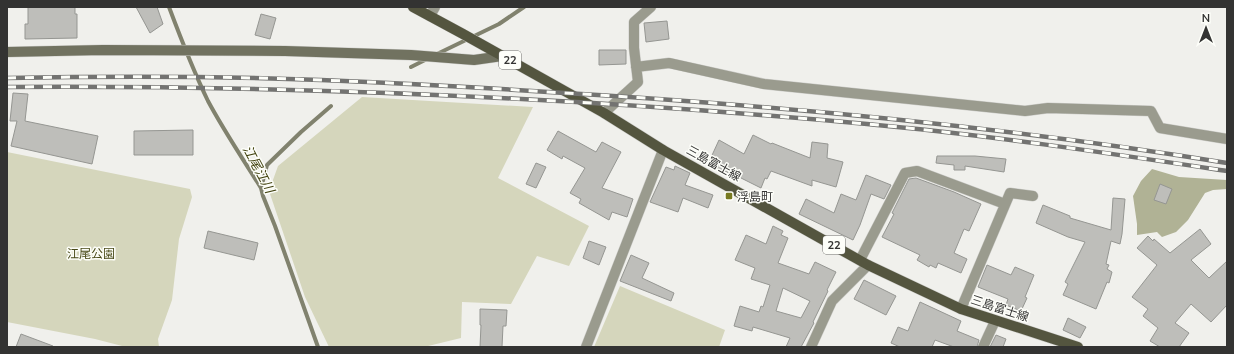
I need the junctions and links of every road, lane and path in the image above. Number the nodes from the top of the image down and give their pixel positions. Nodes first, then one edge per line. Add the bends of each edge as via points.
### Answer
1 (414, 7) edge
2 (435, 7) edge
3 (651, 7) edge
4 (430, 16) junction
5 (7, 52) edge
6 (502, 56) junction
7 (636, 67) junction
8 (604, 113) junction
9 (1227, 138) edge
10 (663, 150) junction
11 (1033, 196) dead end
12 (1005, 204) junction
13 (864, 262) junction
14 (961, 309) junction
15 (995, 321) junction
16 (586, 347) edge
17 (811, 347) edge
18 (983, 347) edge
19 (1078, 347) edge

1 - 4 main road, 三島富士線 / 22
2 - 4 street
3 - 7 street via 634,22
4 - 6 main road, 三島富士線 / 22
5 - 6 street via 277,51 474,60
6 - 8 main road, 三島富士線 / 22
7 - 8 street via 638,82
7 - 9 street via 669,63 764,84 1025,111 1048,108 1151,111 1160,128
8 - 10 main road, 三島富士線 / 22
10 - 13 main road, 三島富士線 / 22
10 - 16 street
11 - 12 street via 1010,193
12 - 13 street via 917,171 905,173
12 - 14 street
13 - 14 main road, 三島富士線 / 22
13 - 17 street via 832,301
14 - 15 main road, 三島富士線 / 22
15 - 18 street
15 - 19 main road, 三島富士線 / 22

